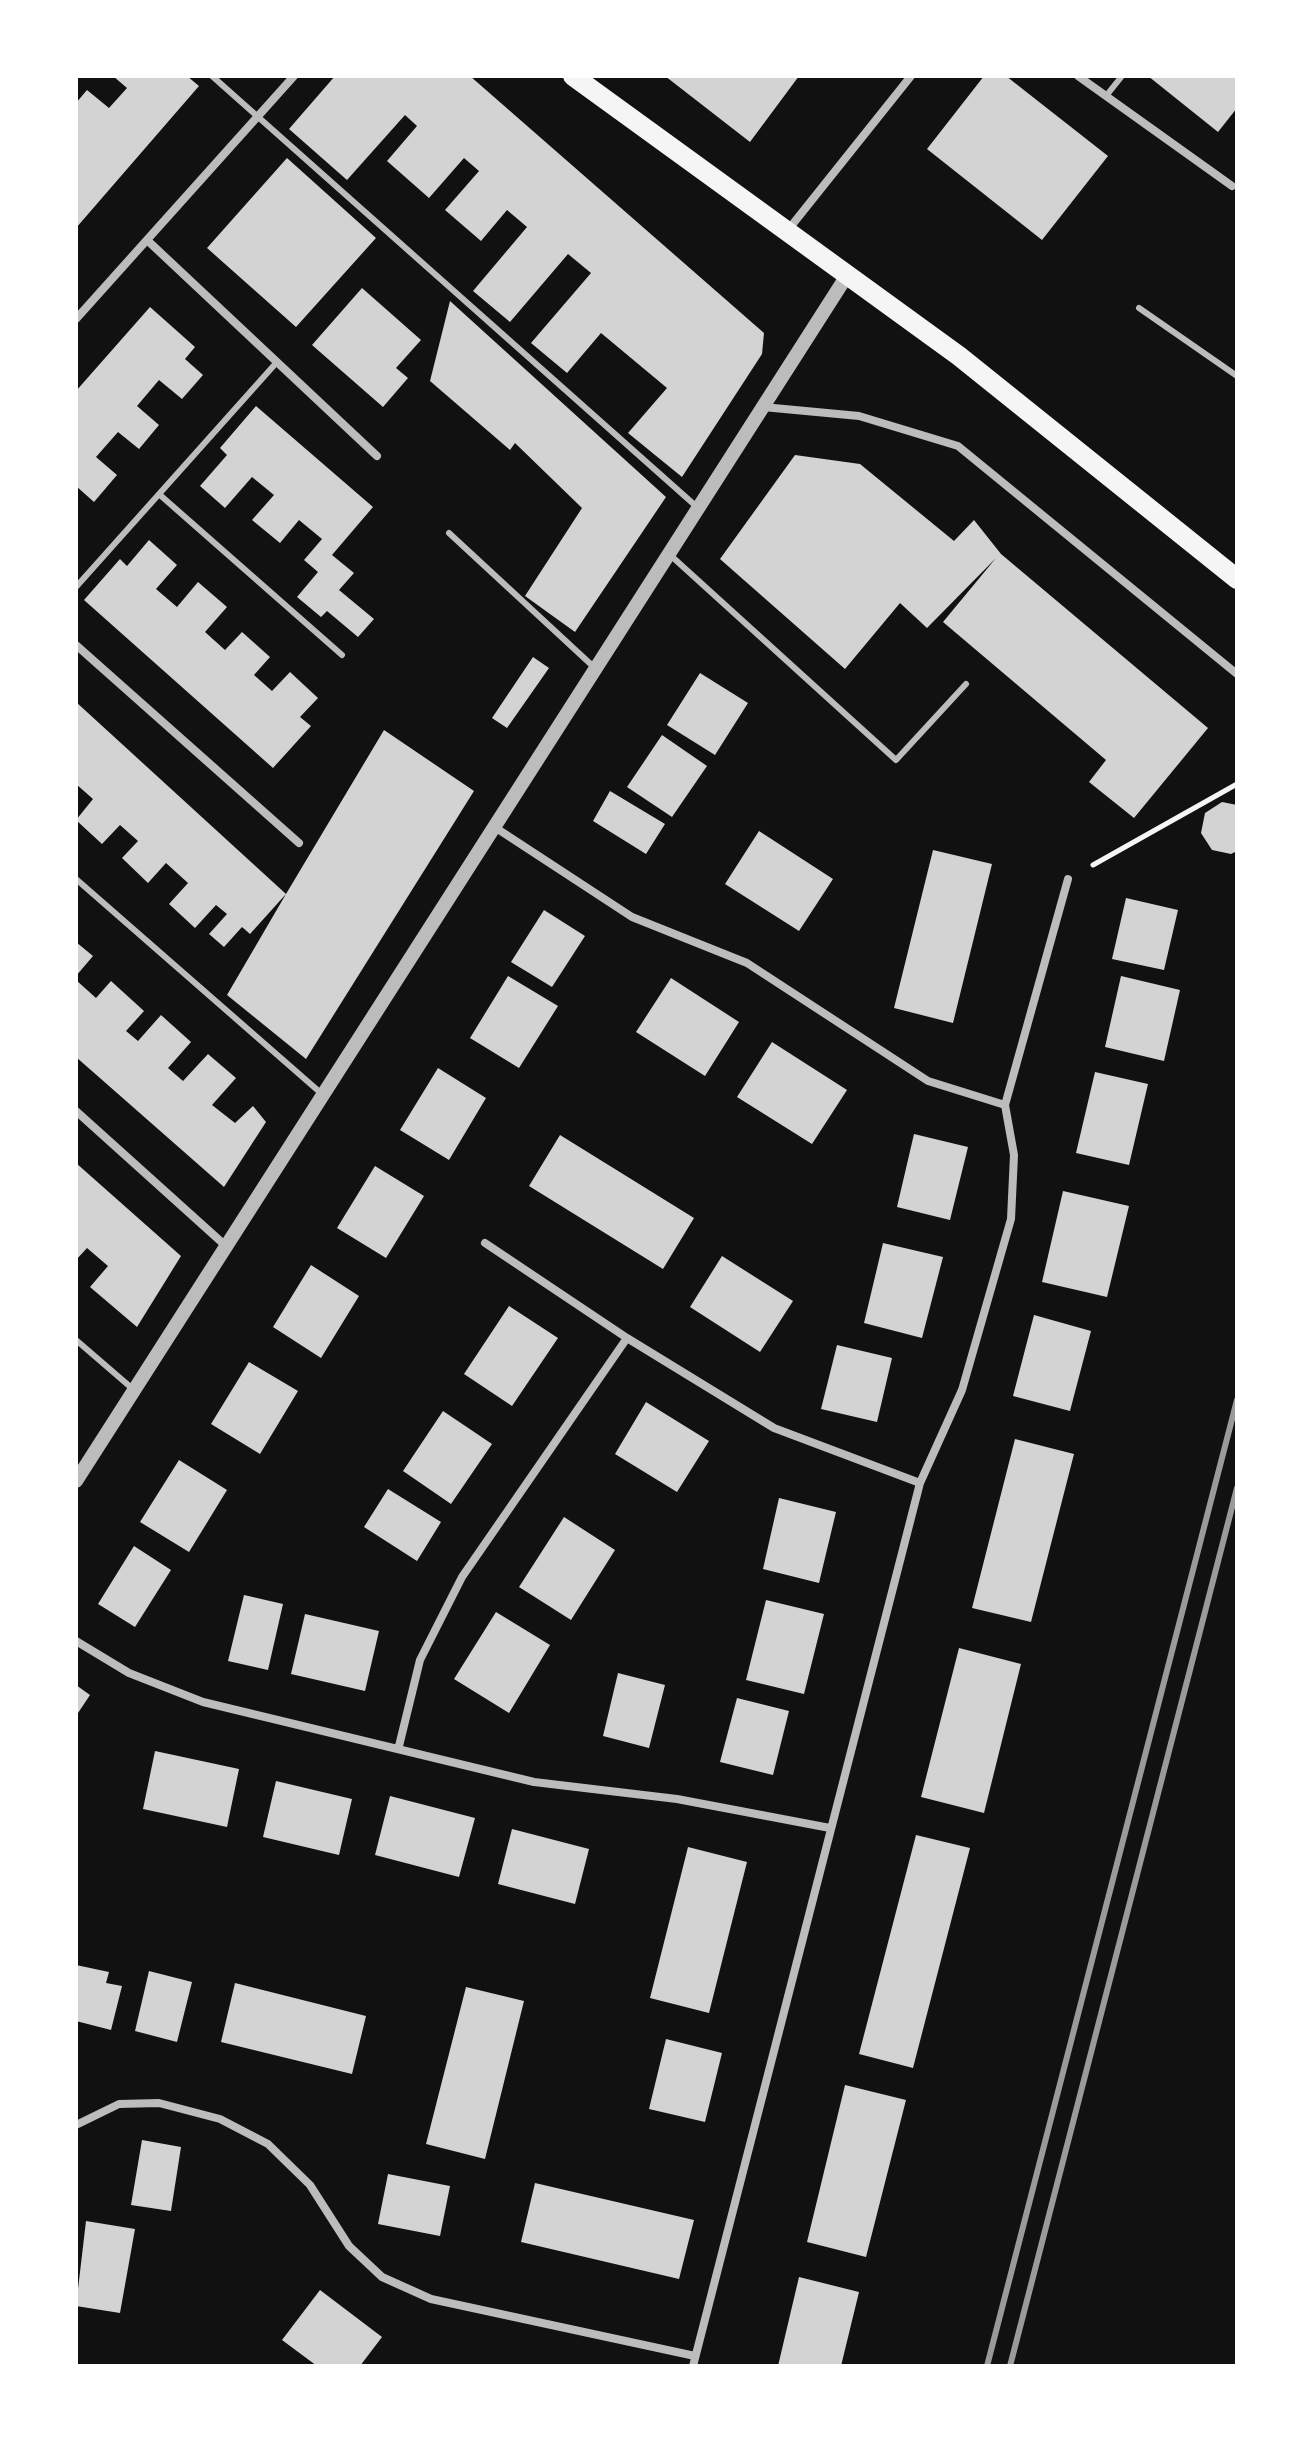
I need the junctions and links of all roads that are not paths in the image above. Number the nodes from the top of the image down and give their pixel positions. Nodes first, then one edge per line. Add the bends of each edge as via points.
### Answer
1 (212, 76) edge
2 (294, 76) edge
3 (573, 76) edge
4 (911, 76) edge
5 (1078, 76) edge
6 (1122, 76) edge
7 (1106, 96) junction
8 (259, 115) junction
9 (1235, 188) edge
10 (788, 230) junction
11 (147, 240) junction
12 (846, 277) junction
13 (1139, 308) dead end
14 (76, 319) edge
15 (277, 362) junction
16 (1237, 376) edge
17 (762, 407) junction
18 (377, 456) dead end
19 (160, 495) junction
20 (698, 508) junction
21 (449, 533) dead end
22 (669, 554) junction
23 (1237, 579) edge
24 (76, 587) edge
25 (76, 645) edge
26 (342, 655) dead end
27 (596, 669) junction
28 (1237, 674) edge
29 (966, 684) dead end
30 (496, 828) junction
31 (299, 843) dead end
32 (76, 879) edge
33 (1068, 879) road end
34 (324, 1096) junction
35 (1005, 1105) junction
36 (76, 1111) edge
37 (485, 1243) dead end
38 (227, 1247) junction
39 (627, 1338) junction
40 (76, 1340) edge
41 (134, 1390) junction
42 (76, 1481) edge
43 (920, 1483) junction
44 (76, 1641) edge
45 (399, 1746) junction
46 (830, 1828) junction
47 (76, 2125) edge
48 (694, 2361) edge

1 - 8 lane
2 - 8 street
3 - 10 main road
4 - 10 street
5 - 7 street
6 - 7 lane
7 - 9 street
8 - 11 street
8 - 20 lane
10 - 12 main road
11 - 14 street
11 - 15 street
12 - 17 street
12 - 23 main road via 959,356
13 - 16 lane
15 - 18 street
15 - 19 lane
17 - 20 street
17 - 28 street via 859,416 958,446
19 - 24 lane
19 - 26 lane
20 - 22 street
21 - 27 lane
22 - 27 street
22 - 29 lane via 896,760
25 - 31 street
27 - 30 street
30 - 34 street
30 - 35 street via 632,917 747,963 928,1081
32 - 34 lane
33 - 35 street
34 - 38 street
35 - 43 street via 1014,1155 1011,1219 962,1390
36 - 38 street
37 - 39 street
38 - 41 street
39 - 43 street via 774,1428
39 - 45 street via 462,1577 420,1660
40 - 41 lane
41 - 42 street
43 - 46 street
44 - 45 street via 129,1673 203,1702
45 - 46 street via 534,1782 677,1799
46 - 48 street
47 - 48 street via 119,2104 159,2103 220,2119 268,2144 310,2185 349,2246 382,2277 431,2299

